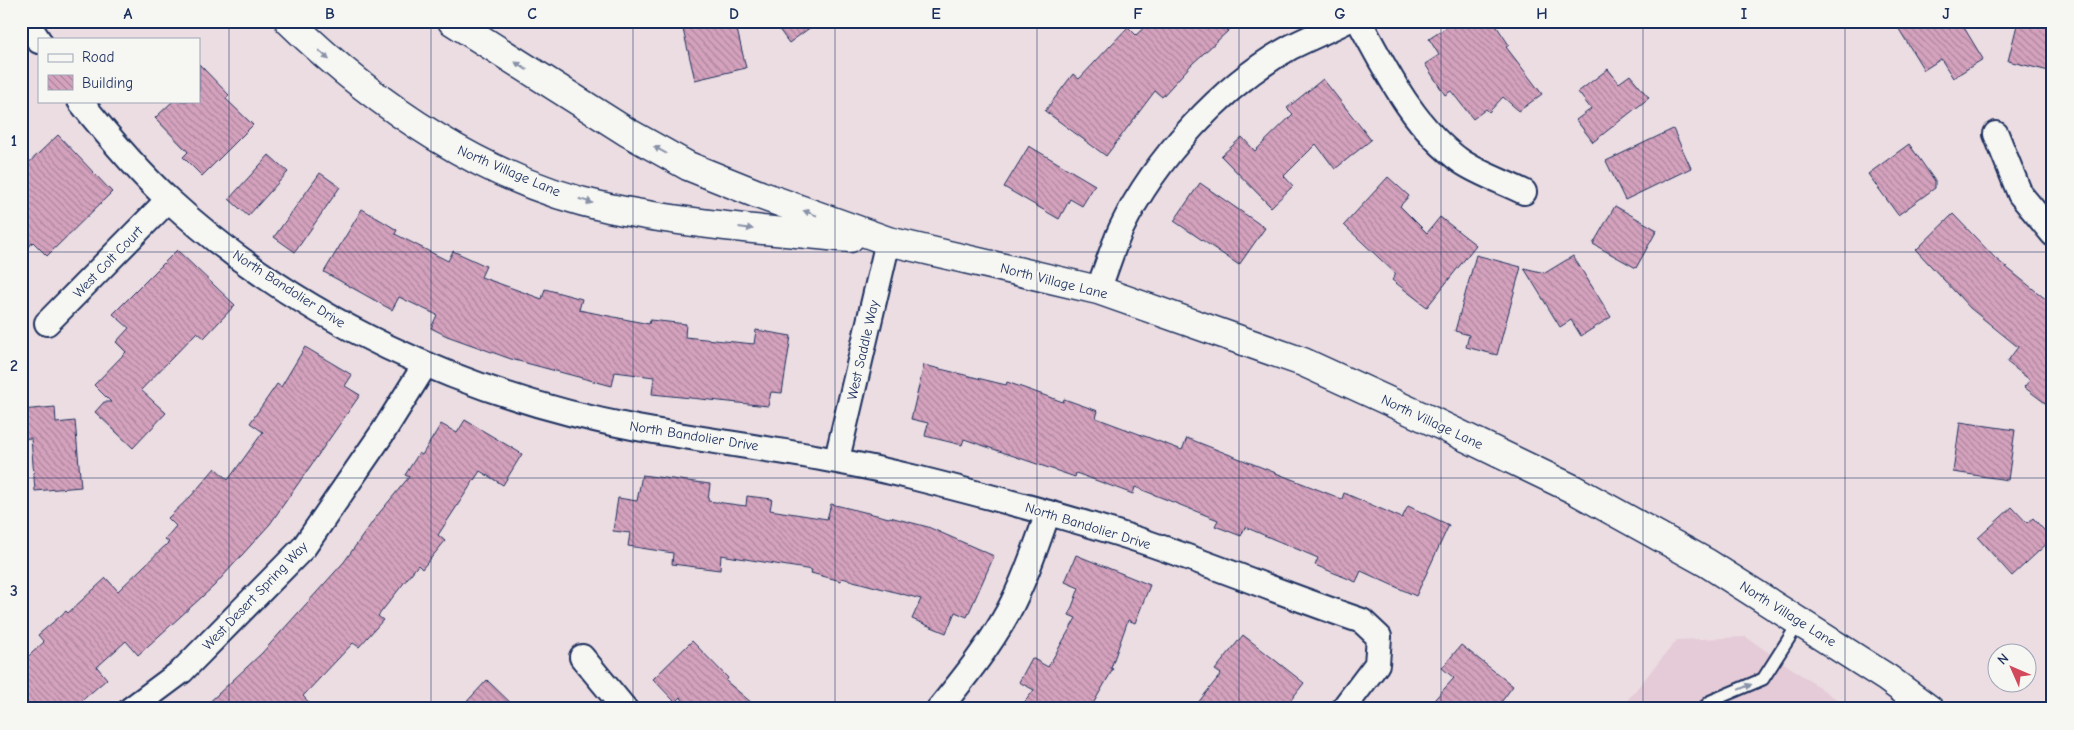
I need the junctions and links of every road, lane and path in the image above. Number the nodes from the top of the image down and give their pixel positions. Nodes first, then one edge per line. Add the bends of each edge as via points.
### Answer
1 (26, 21) edge
2 (289, 21) edge
3 (452, 21) edge
4 (1346, 21) edge
5 (1359, 21) edge
6 (38, 39) edge
7 (81, 102) edge
8 (1996, 134) dead end
9 (1524, 192) dead end
10 (168, 200) junction
11 (2053, 234) edge
12 (888, 241) junction
13 (1098, 290) junction
14 (47, 323) dead end
15 (425, 364) junction
16 (837, 459) junction
17 (1048, 513) junction
18 (1800, 621) junction
19 (582, 657) dead end
20 (131, 709) edge
21 (625, 709) edge
22 (939, 709) edge
23 (1343, 709) edge
24 (1702, 709) edge
25 (1930, 709) edge

1 - 6 street
2 -> 12 street, North Village Lane via 372,95 436,137 482,162 543,188 608,208 758,230
12 -> 3 street, North Village Lane via 688,166 611,122
4 - 13 street via 1290,48 1235,85 1190,130 1148,182 1122,229
5 - 9 street via 1424,129 1463,162
7 - 10 street, North Bandolier Drive via 116,146
8 - 11 street via 2020,194
10 - 14 street, West Colt Court
10 - 15 street, North Bandolier Drive via 266,276 335,320
12 - 13 street, North Village Lane
12 - 16 street, West Saddle Way
13 - 18 street, North Village Lane via 1303,362 1441,425 1573,489 1708,563
15 - 16 street, North Bandolier Drive via 495,391 636,428
15 - 20 street, West Desert Spring Way via 304,547 182,671
16 - 17 street, North Bandolier Drive
17 - 22 street via 1007,613 973,668
17 - 23 street, North Bandolier Drive via 1143,541 1362,621 1379,637 1378,664
24 -> 18 lane via 1711,700 1764,679
18 - 25 street, North Village Lane
19 - 21 street

